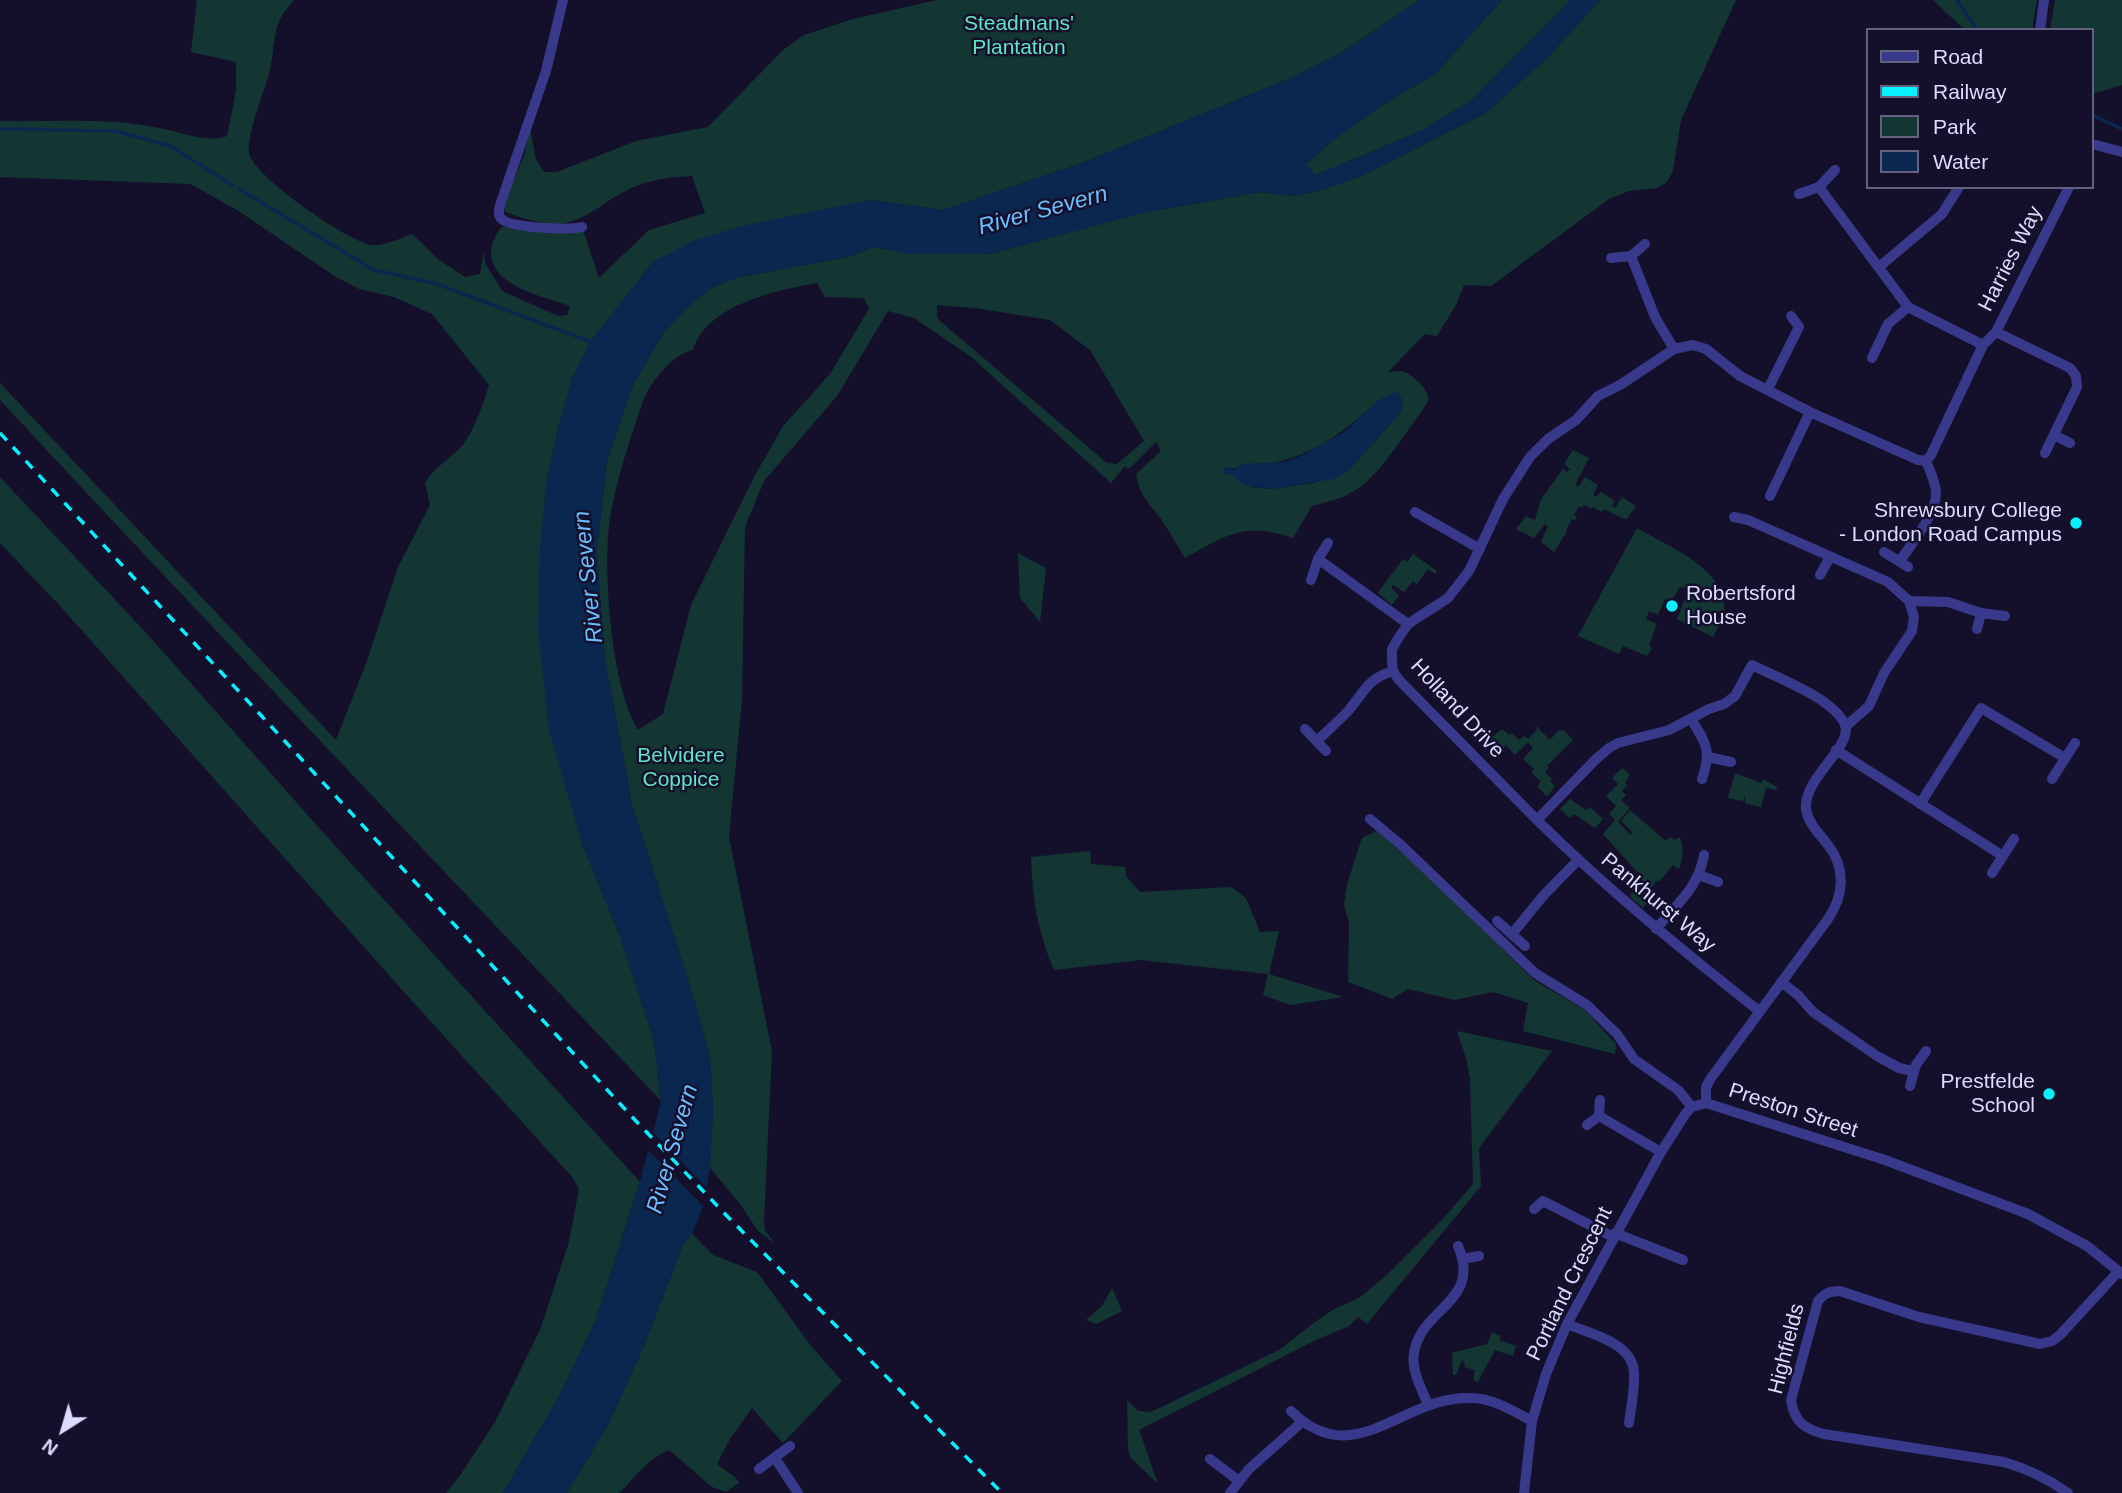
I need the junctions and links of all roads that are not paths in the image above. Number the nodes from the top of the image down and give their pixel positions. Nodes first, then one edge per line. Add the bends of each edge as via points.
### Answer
1 (563, 0) edge
2 (2044, 0) edge
3 (2040, 28) edge
4 (2094, 145) edge
5 (2122, 152) edge
6 (1835, 170) dead end
7 (1819, 187) junction
8 (1958, 189) edge
9 (2068, 189) edge
10 (1799, 194) dead end
11 (582, 227) dead end
12 (1645, 244) dead end
13 (1631, 256) junction
14 (1611, 258) dead end
15 (1879, 267) junction
16 (1908, 307) junction
17 (1791, 316) dead end
18 (1996, 332) junction
19 (1983, 345) junction
20 (1674, 349) junction
21 (1872, 358) dead end
22 (1768, 389) junction
23 (1810, 412) junction
24 (2054, 435) junction
25 (2070, 443) dead end
26 (2045, 453) dead end
27 (1926, 461) junction
28 (1770, 496) dead end
29 (1415, 512) dead end
30 (1734, 517) dead end
31 (1328, 543) dead end
32 (1480, 549) junction
33 (1884, 552) dead end
34 (1830, 557) junction
35 (1318, 559) junction
36 (1820, 575) dead end
37 (1311, 580) dead end
38 (1909, 601) junction
39 (1981, 613) junction
40 (2005, 615) dead end
41 (1408, 624) junction
42 (1977, 629) dead end
43 (1393, 671) junction
44 (1691, 719) junction
45 (1846, 726) junction
46 (1305, 729) dead end
47 (1317, 741) junction
48 (2075, 743) dead end
49 (1836, 750) junction
50 (1326, 751) dead end
51 (1708, 757) junction
52 (2065, 758) junction
53 (1731, 762) dead end
54 (1702, 779) dead end
55 (2052, 779) dead end
56 (1920, 804) junction
57 (1370, 819) dead end
58 (1537, 820) junction
59 (2014, 839) dead end
60 (1704, 855) dead end
61 (2003, 856) junction
62 (1578, 860) junction
63 (1992, 873) dead end
64 (1699, 875) junction
65 (1718, 882) dead end
66 (1497, 921) dead end
67 (1656, 929) junction
68 (1512, 934) junction
69 (1525, 946) dead end
70 (1781, 982) junction
71 (1759, 1010) junction
72 (1926, 1051) dead end
73 (1913, 1071) junction
74 (1910, 1086) dead end
75 (1601, 1100) dead end
76 (1706, 1103) junction
77 (1692, 1107) junction
78 (1600, 1116) junction
79 (1587, 1125) dead end
80 (1661, 1152) junction
81 (1540, 1200) dead end
82 (1614, 1235) junction
83 (1675, 1243) dead end
84 (1458, 1246) dead end
85 (1670, 1255) junction
86 (1479, 1256) dead end
87 (1463, 1259) junction
88 (1683, 1260) dead end
89 (2121, 1273) edge
90 (1567, 1324) junction
91 (1428, 1405) junction
92 (1618, 1409) dead end
93 (1291, 1411) dead end
94 (1630, 1411) junction
95 (1531, 1421) junction
96 (1302, 1422) junction
97 (1629, 1423) dead end
98 (790, 1446) dead end
99 (775, 1458) junction
100 (1210, 1459) dead end
101 (759, 1469) dead end
102 (1239, 1481) junction
103 (798, 1493) edge
104 (1230, 1493) edge
105 (1524, 1493) edge
106 (2068, 1493) edge

1 - 11 street via 546,71 499,215 510,223 565,230
2 - 3 street
4 - 5 street
6 - 7 street
7 - 10 street
7 - 15 street
8 - 15 street via 1942,214
9 - 18 street, Harries Way
12 - 13 street
13 - 14 street
13 - 20 street via 1655,317
15 - 16 street
16 - 19 street
16 - 21 street via 1888,324
17 - 22 street via 1799,327
18 - 19 street, Harries Way
18 - 24 street via 2070,368 2076,376 2077,387
19 - 27 street
20 - 22 street via 1693,345 1706,349 1740,376
20 - 32 street, Holland Drive via 1598,396 1538,449 1503,499
22 - 23 street
23 - 27 street
23 - 28 street
24 - 25 street
24 - 26 street
27 - 33 street via 1937,491 1930,515 1904,564
29 - 32 street
30 - 34 street
31 - 35 street
32 - 41 street, Holland Drive via 1448,598
34 - 36 street
34 - 38 street via 1888,582
35 - 37 street
35 - 41 street
38 - 39 street via 1948,602
38 - 45 street via 1912,631 1869,706
39 - 40 street
39 - 42 street
41 - 43 street, Holland Drive via 1392,649
43 - 47 street via 1366,685
43 - 58 street, Holland Drive
44 - 45 street via 1730,701 1752,665 1823,701
44 - 51 street
44 - 58 street via 1655,736 1609,748
45 - 49 street via 1844,741
46 - 47 street
47 - 50 street
48 - 52 street
49 - 56 street
49 - 70 street via 1807,793 1806,809 1836,858 1841,894 1832,915
51 - 53 street
51 - 54 street
52 - 55 street
52 - 56 street via 1981,708
56 - 61 street
57 - 77 street via 1535,973 1587,1005 1617,1034 1634,1059 1678,1090
58 - 62 street, Pankhurst Way
59 - 61 street
60 - 64 street
61 - 63 street
62 - 67 street, Pankhurst Way
62 - 68 street
64 - 65 street
64 - 67 street
66 - 68 street
67 - 71 street, Pankhurst Way
68 - 69 street
70 - 71 street
70 - 73 street via 1813,1013 1887,1062
71 - 76 street via 1711,1078
72 - 73 street
73 - 74 street
75 - 78 street
76 - 77 street, Preston Street
76 - 89 street, Preston Street via 1885,1160 2028,1213 2087,1246
77 - 80 street, Portland Crescent
78 - 79 street
78 - 80 street
80 - 82 street, Portland Crescent
81 - 82 street
82 - 85 street
82 - 90 street, Portland Crescent
83 - 85 street
84 - 87 street
85 - 88 street
86 - 87 street
87 - 91 street via 1461,1288 1423,1331 1414,1354
89 - 106 street, Highfields via 2060,1335 2040,1343 1919,1317 1830,1291 1818,1301 1791,1400 1798,1422 1808,1430 2004,1462 2051,1480
90 - 94 street via 1625,1351 1634,1373
90 - 95 street, Portland Crescent
91 - 95 street via 1485,1399
91 - 96 street via 1351,1436 1324,1433
92 - 94 street
93 - 96 street
94 - 97 street
95 - 105 street, Portland Crescent
96 - 102 street
98 - 99 street
99 - 101 street
99 - 103 street
100 - 102 street
102 - 104 street

